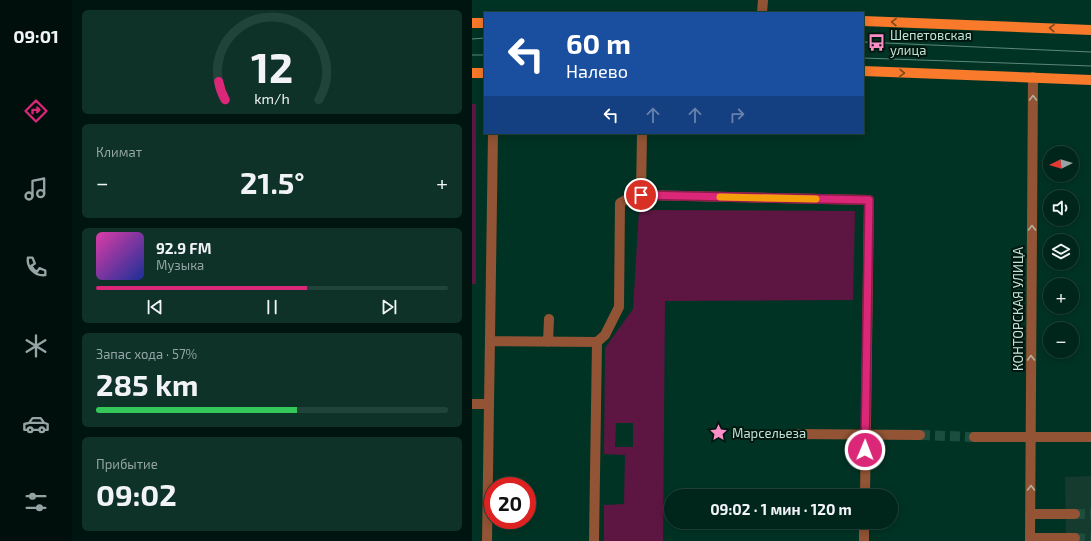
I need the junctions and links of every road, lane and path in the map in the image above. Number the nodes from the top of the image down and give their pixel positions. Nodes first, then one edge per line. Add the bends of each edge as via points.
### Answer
1 (763, 0) edge
2 (762, 12) edge
3 (864, 21) edge
4 (472, 23) edge
5 (484, 23) edge
6 (1091, 30) edge
7 (864, 71) edge
8 (472, 73) edge
9 (484, 73) edge
10 (1033, 77) junction
11 (1091, 80) edge
12 (493, 134) edge
13 (642, 134) edge
14 (641, 195) junction
15 (549, 319) dead end
16 (490, 341) junction
17 (548, 342) junction
18 (597, 342) junction
19 (472, 404) edge
20 (489, 404) junction
21 (796, 434) dead end
22 (866, 435) junction
23 (920, 436) tunnel mouth
24 (974, 437) tunnel mouth
25 (1031, 437) junction
26 (1091, 437) edge
27 (865, 489) edge
28 (1030, 514) junction
29 (1075, 514) tunnel mouth
30 (864, 529) edge
31 (1075, 538) dead end
32 (1030, 540) edge
33 (487, 541) edge
34 (594, 541) edge
35 (864, 541) edge

1 - 2 street
6 -> 3 main road
4 - 5 main road
7 -> 10 main road
8 - 9 main road
10 - 11 main road
25 -> 10 street, КОНТОРСКАЯ УЛИЦА
12 - 16 street
13 - 14 street
14 - 18 street via 634,195 620,203 619,307 605,334
14 - 22 street via 869,200
15 - 17 street
16 - 17 street
16 - 20 street
17 - 18 street
18 - 34 street
19 - 20 street
20 - 33 street
21 - 22 street
22 - 23 street
22 - 27 street
24 - 25 street
25 - 26 street
28 -> 25 street, КОНТОРСКАЯ УЛИЦА
28 - 29 street
28 - 32 street, КОНТОРСКАЯ УЛИЦА
30 - 35 street
31 - 32 street

